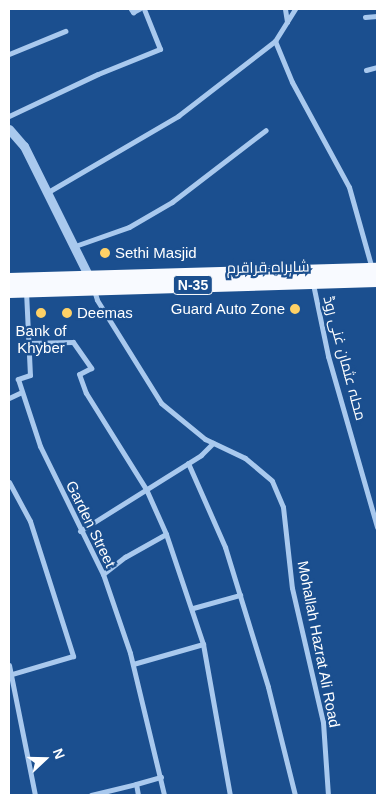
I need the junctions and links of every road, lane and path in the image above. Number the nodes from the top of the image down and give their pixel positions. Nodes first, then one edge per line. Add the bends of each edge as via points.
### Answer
1 (132, 9) edge
2 (139, 9) edge
3 (144, 9) edge
4 (285, 9) edge
5 (295, 9) edge
6 (377, 16) edge
7 (365, 17) dead end
8 (288, 23) junction
9 (65, 31) dead end
10 (275, 41) junction
11 (9, 54) edge
12 (377, 68) edge
13 (366, 70) dead end
14 (9, 116) edge
15 (266, 130) dead end
16 (10, 131) edge
17 (48, 192) junction
18 (75, 246) junction
19 (376, 278) edge
20 (9, 280) edge
21 (91, 282) junction
22 (313, 283) junction
23 (9, 290) edge
24 (26, 290) junction
25 (28, 343) junction
26 (22, 392) junction
27 (9, 398) edge
28 (213, 443) junction
29 (188, 463) junction
30 (9, 482) edge
31 (146, 488) junction
32 (377, 527) edge
33 (80, 531) junction
34 (166, 534) junction
35 (102, 574) junction
36 (240, 595) junction
37 (193, 608) junction
38 (203, 644) junction
39 (132, 664) junction
40 (9, 665) edge
41 (12, 674) junction
42 (161, 777) junction
43 (136, 784) junction
44 (35, 795) edge
45 (91, 795) edge
46 (138, 795) edge
47 (164, 795) edge
48 (230, 795) edge
49 (295, 795) edge
50 (328, 795) edge

1 - 2 street via 134,12
3 - 14 street via 160,49
4 - 8 street
5 - 8 street
6 - 7 street
8 - 10 street
9 - 11 street
10 - 17 street via 178,116
10 - 19 street via 292,82 349,187
12 - 13 street
15 - 18 street via 172,202 129,227
16 - 17 street via 24,146
17 - 18 street
18 - 21 street
19 - 21 highway, شاہراہ قراقرم / N-35
19 - 22 highway, شاہراہ قراقرم / N-35
20 - 21 highway, شاہراہ قراقرم / N-35
21 - 22 highway, شاہراہ قراقرم / N-35
21 - 24 highway, شاہراہ قراقرم / N-35
21 - 28 street, Mohallah Hazrat Ali Road via 97,300 161,402 184,424
22 - 32 street, محلہ عثمان غنی روڈ via 328,356
23 - 24 highway, شاہراہ قراقرم / N-35
24 - 25 street
25 - 26 street via 30,374 18,379
25 - 31 street via 73,342 91,368 79,374 86,394
26 - 27 street
26 - 33 street, Garden Street via 40,446
28 - 29 street
28 - 50 street, Mohallah Hazrat Ali Road via 246,458 265,472 283,507 292,588 323,722
29 - 31 street
29 - 36 street via 225,547
30 - 41 street via 30,521 73,656
31 - 33 street
31 - 34 street
33 - 35 street, Garden Street
34 - 35 street
34 - 37 street
35 - 39 street, Garden Street
36 - 37 street
36 - 49 street
37 - 38 street
38 - 39 street
38 - 48 street
39 - 42 street, Garden Street
40 - 41 street
41 - 44 street
42 - 43 street
42 - 47 street, Garden Street
43 - 45 street
43 - 46 street

